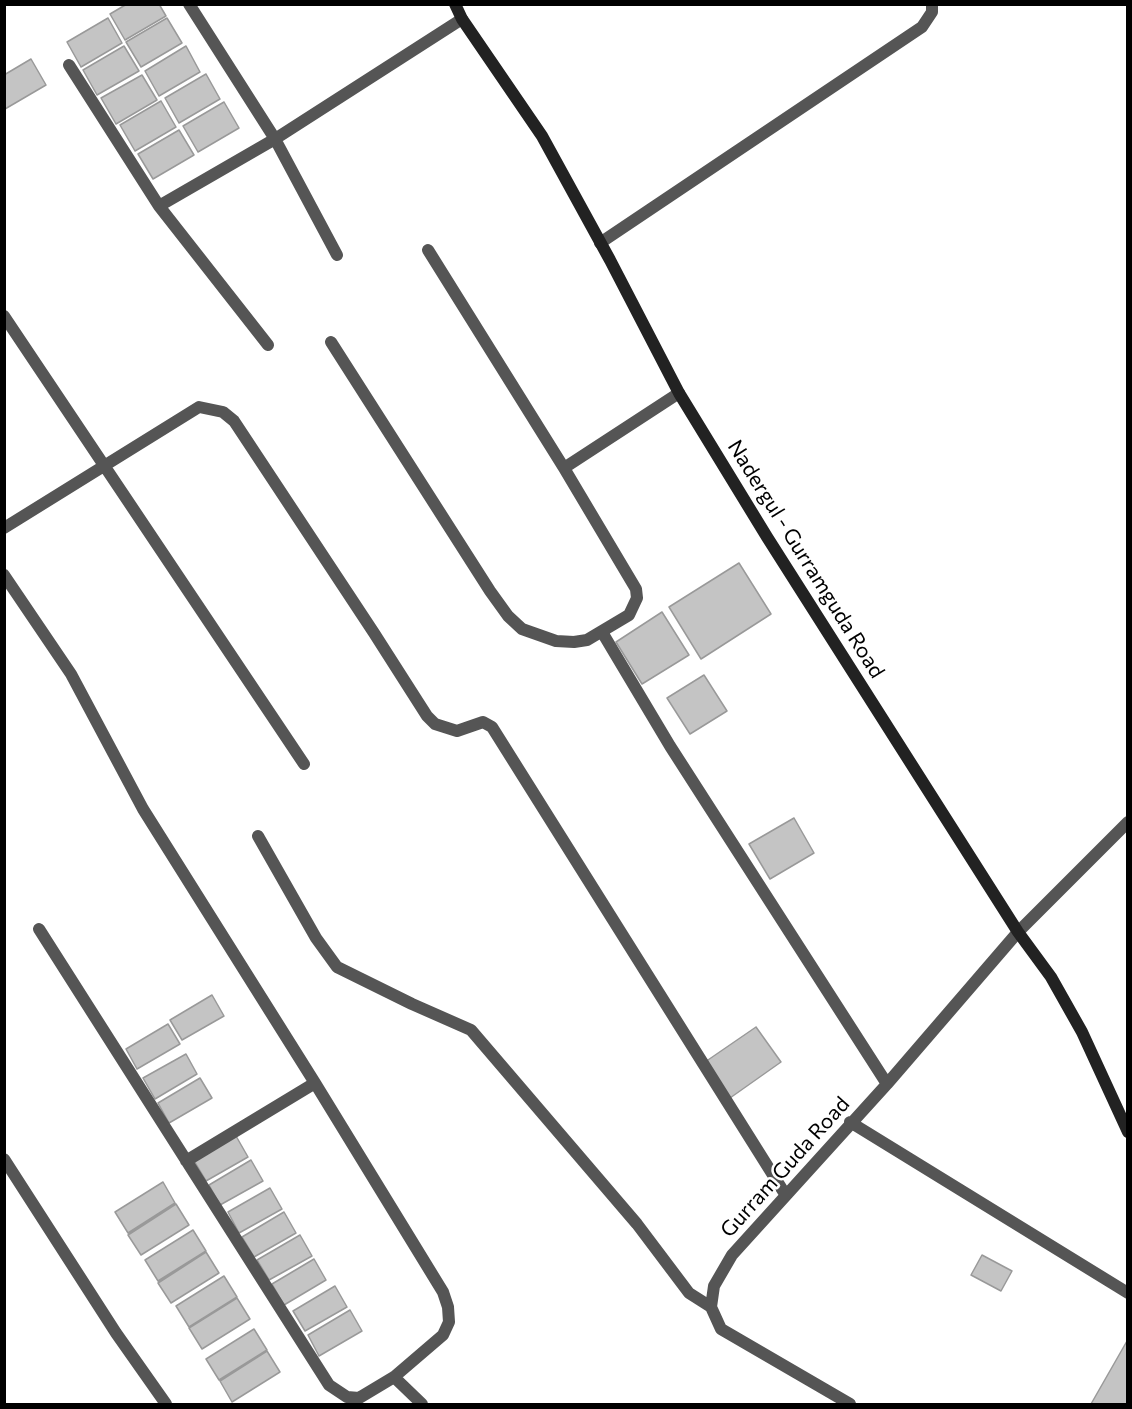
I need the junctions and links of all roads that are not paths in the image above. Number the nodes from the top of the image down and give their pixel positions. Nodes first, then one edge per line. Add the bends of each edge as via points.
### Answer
1 (189, 4) edge
2 (455, 4) edge
3 (932, 4) edge
4 (462, 19) junction
5 (69, 65) dead end
6 (275, 139) junction
7 (159, 206) junction
8 (600, 243) junction
9 (428, 250) dead end
10 (337, 255) dead end
11 (4, 316) edge
12 (331, 342) dead end
13 (268, 345) dead end
14 (679, 393) junction
15 (105, 466) junction
16 (564, 468) junction
17 (4, 528) edge
18 (4, 575) edge
19 (602, 632) junction
20 (304, 764) dead end
21 (1128, 822) edge
22 (258, 836) dead end
23 (39, 929) dead end
24 (1018, 932) junction
25 (315, 1083) junction
26 (887, 1084) junction
27 (850, 1122) junction
28 (1128, 1132) edge
29 (4, 1159) edge
30 (186, 1161) junction
31 (785, 1194) junction
32 (1128, 1293) edge
33 (711, 1307) junction
34 (394, 1377) junction
35 (166, 1404) edge
36 (422, 1404) edge
37 (850, 1404) edge

1 - 6 street
2 - 4 main road, Nadergul - Gurramguda Road
3 - 8 street via 932,12 922,27
4 - 6 street
4 - 8 main road, Nadergul - Gurramguda Road via 542,136
5 - 7 street
6 - 7 street
6 - 10 street
7 - 13 street
8 - 14 main road, Nadergul - Gurramguda Road
9 - 16 street
11 - 15 street
12 - 19 street via 508,616 522,629 556,641 587,640
14 - 16 street
14 - 24 main road, Nadergul - Gurramguda Road
15 - 17 street
15 - 20 street
15 - 31 street via 199,407 223,412 234,421 427,716 435,724 457,731 483,722 492,727
16 - 19 street via 636,589 634,609
18 - 25 street via 71,674 143,809
19 - 26 street via 670,746
21 - 24 street, Gurram Guda Road
22 - 33 street via 316,938 337,967 471,1030 637,1224 689,1293
23 - 30 street
24 - 26 street, Gurram Guda Road
24 - 28 main road, Nadergul - Gurramguda Road via 1082,1032
25 - 30 street
25 - 34 street via 443,1292 448,1307 449,1322 443,1335
26 - 27 street, Gurram Guda Road
27 - 31 street, Gurram Guda Road
27 - 32 street
29 - 35 street
30 - 34 street via 330,1385 347,1397 359,1398
31 - 33 street, Gurram Guda Road via 732,1255 714,1286
33 - 37 street via 721,1329
34 - 36 street

